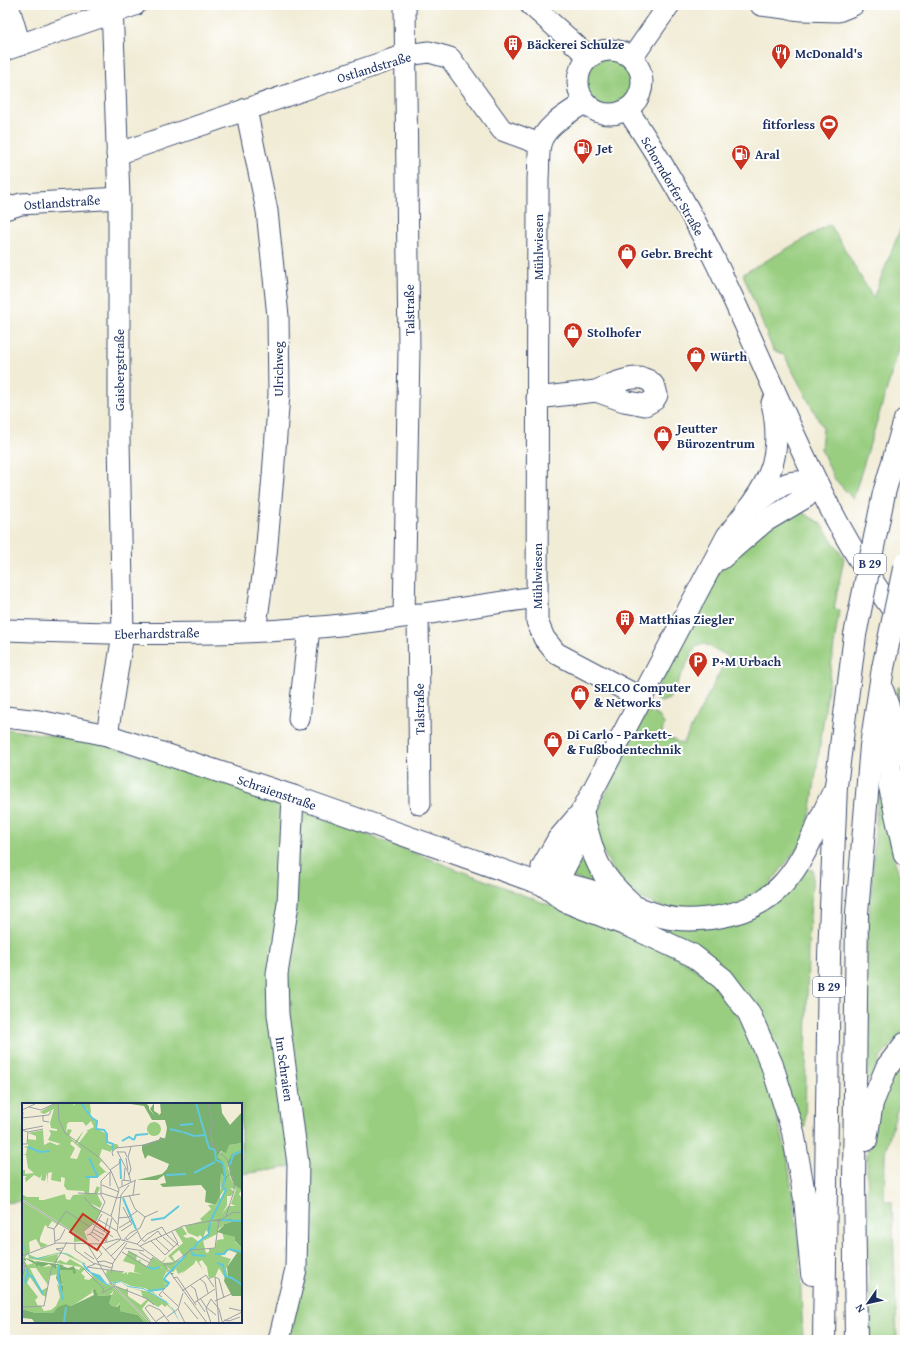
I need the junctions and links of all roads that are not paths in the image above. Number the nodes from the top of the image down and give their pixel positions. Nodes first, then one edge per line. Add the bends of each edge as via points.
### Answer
1 (8, 5) edge
2 (135, 5) edge
3 (405, 5) edge
4 (531, 5) edge
5 (669, 5) edge
6 (761, 5) edge
7 (853, 5) edge
8 (112, 9) edge
9 (12, 48) edge
10 (406, 55) junction
11 (589, 57) junction
12 (632, 58) junction
13 (585, 102) junction
14 (246, 108) junction
15 (627, 109) junction
16 (540, 144) junction
17 (117, 154) junction
18 (119, 198) junction
19 (5, 209) edge
20 (765, 371) junction
21 (596, 391) dead end
22 (537, 398) junction
23 (905, 420) edge
24 (817, 483) junction
25 (749, 508) junction
26 (905, 564) edge
27 (706, 574) junction
28 (536, 596) junction
29 (411, 615) junction
30 (905, 626) edge
31 (308, 628) junction
32 (5, 630) edge
33 (255, 631) junction
34 (123, 634) junction
35 (882, 676) junction
36 (641, 698) junction
37 (5, 717) edge
38 (299, 719) dead end
39 (107, 735) junction
40 (836, 786) junction
41 (292, 796) junction
42 (420, 804) dead end
43 (582, 811) junction
44 (905, 855) edge
45 (544, 885) junction
46 (635, 907) junction
47 (905, 1044) edge
48 (854, 1181) junction
49 (824, 1304) junction
50 (278, 1340) edge
51 (824, 1340) edge
52 (856, 1340) edge

1 - 9 street
2 - 8 street
3 - 10 street, Talstraße
4 - 11 street
5 - 12 street
6 - 7 street via 838,11
8 - 9 street
8 - 17 street, Gaisbergstraße
10 - 14 street, Ostlandstraße
10 - 16 street, Ostlandstraße via 428,52 450,58 502,130
10 - 29 street, Talstraße
11 - 12 street via 596,52 610,50
11 - 13 street via 580,68 578,82
12 - 15 street via 641,74 642,83 636,101
13 - 15 street via 598,112 609,114
13 - 16 street via 555,123 544,134
14 - 17 street, Ostlandstraße
14 - 33 street, Ulrichweg via 267,211 278,316 278,401 266,555
15 - 20 street, Schorndorfer Straße via 648,140 717,264
16 - 22 street, Mühlwiesen
17 - 18 street, Gaisbergstraße
18 - 19 street, Ostlandstraße via 21,204
18 - 34 street, Gaisbergstraße
20 - 24 street, Schorndorfer Straße
20 - 25 street via 775,415 777,447 772,471
21 - 22 street
22 - 28 street, Mühlwiesen
23 - 40 highway, B 29, bridge via 884,493 856,634
24 - 25 street via 799,480 786,483
24 - 27 street via 806,497 764,522
24 - 30 street, Schorndorfer Straße via 852,548
25 - 27 street via 727,536
26 - 35 highway, B 29, bridge
27 - 36 street
28 - 29 street, Eberhardstraße
28 - 36 street, Mühlwiesen via 537,620 544,638 556,652
29 - 31 street, Eberhardstraße
29 - 42 street, Talstraße
31 - 33 street, Eberhardstraße
31 - 38 street
32 - 34 street, Eberhardstraße
33 - 34 street, Eberhardstraße
34 - 39 street, Gaisbergstraße
35 - 44 highway via 891,715 890,787
35 - 48 highway, B 29 via 871,746 857,913
36 - 43 street
37 - 39 street, Schraienstraße
39 - 41 street, Schraienstraße
40 - 46 highway via 807,851 791,876 767,900 737,914 702,920 663,916
40 - 49 highway, B 29 via 829,956
41 - 45 street, Schraienstraße
41 - 50 street, Im Schraien via 288,904 277,974 278,1014 298,1164 296,1269
43 - 45 street via 574,850 562,875
43 - 46 highway via 595,861 612,887
45 - 46 highway via 570,885
45 - 49 highway via 565,901 632,927 692,955 723,979 749,1013 772,1065 793,1132 805,1199 813,1283
47 - 48 highway via 887,1067 872,1103
48 - 52 highway, B 29
49 - 51 highway, B 29

